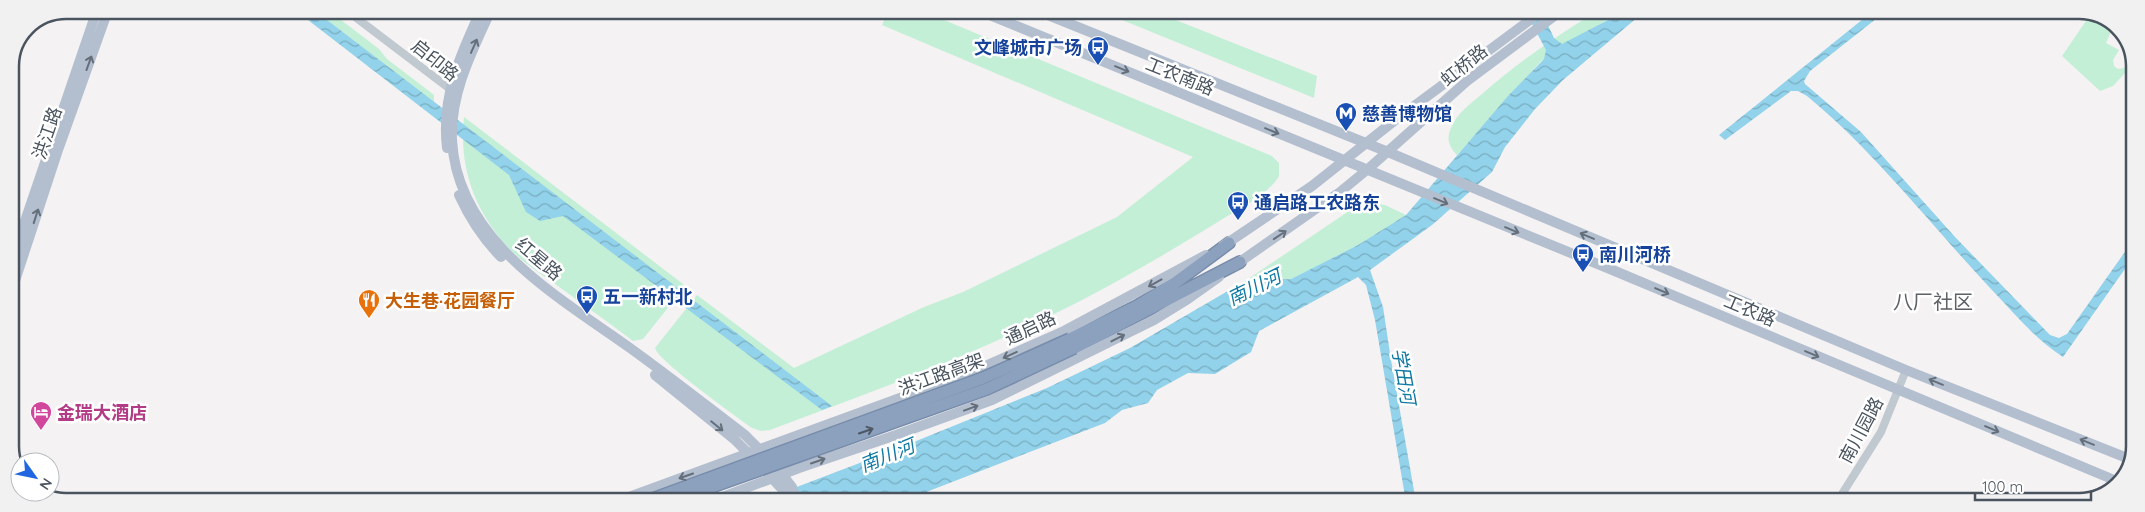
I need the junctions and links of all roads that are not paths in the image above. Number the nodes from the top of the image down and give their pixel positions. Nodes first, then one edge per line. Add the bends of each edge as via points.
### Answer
1 (94, 19) edge
2 (105, 19) edge
3 (358, 19) edge
4 (477, 19) edge
5 (487, 19) edge
6 (1002, 19) edge
7 (1060, 19) edge
8 (1531, 19) edge
9 (1550, 19) edge
10 (450, 89) junction
11 (452, 104) junction
12 (1367, 144) junction
13 (1388, 152) junction
14 (1345, 161) junction
15 (1368, 169) junction
16 (19, 239) edge
17 (1229, 243) junction
18 (1240, 262) junction
19 (19, 269) edge
20 (1072, 344) junction
21 (1906, 370) junction
22 (1898, 390) junction
23 (760, 450) junction
24 (748, 454) junction
25 (2125, 457) edge
26 (782, 474) junction
27 (772, 478) junction
28 (2112, 479) edge
29 (788, 489) junction
30 (640, 493) edge
31 (670, 493) edge
32 (694, 493) edge
33 (733, 493) edge
34 (788, 493) edge
35 (791, 493) edge
36 (1843, 493) edge

1 - 16 main road, 洪江路
19 -> 2 main road, 洪江路
3 - 10 street, 启印路
4 - 10 main road, 红星路
11 -> 5 main road, 红星路
6 -> 14 main road, 工农南路
7 - 12 main road, 工农南路
8 - 12 main road, 虹桥路
9 - 13 main road, 虹桥路 via 1467,81
10 - 11 main road, 红星路
11 - 23 main road, 红星路 via 452,139 461,186 497,244 514,262 745,435
11 -> 24 main road, 红星路 via 445,131 448,165 470,218 490,246 525,279 650,370
12 - 13 main road, 工农南路
12 - 14 main road, 虹桥路
13 - 15 main road, 虹桥路
21 -> 13 main road, 工农路
14 - 15 main road, 工农南路
14 - 17 main road, 通启路
18 -> 15 main road
15 -> 22 main road, 工农路
17 - 20 highway, 洪江路高架 via 1175,283
17 -> 23 main road, 通启路 via 1035,344 974,371
18 - 20 highway, 洪江路高架
26 -> 18 main road via 992,400 1154,320
20 - 31 highway, 洪江路高架, bridge
32 -> 20 highway, 洪江路高架, bridge via 987,388
21 - 22 street, 南川园路
25 -> 21 main road, 工农路
22 -> 28 main road, 工农路
22 - 36 street, 南川园路 via 1881,432
23 - 24 main road, 通启路
23 - 26 main road, 红星路
24 - 27 main road, 红星路
24 -> 30 main road, 通启路
26 - 27 main road
26 - 29 main road, 红星路
27 - 29 main road, 红星路
27 - 33 main road
29 - 34 main road
29 - 35 main road

